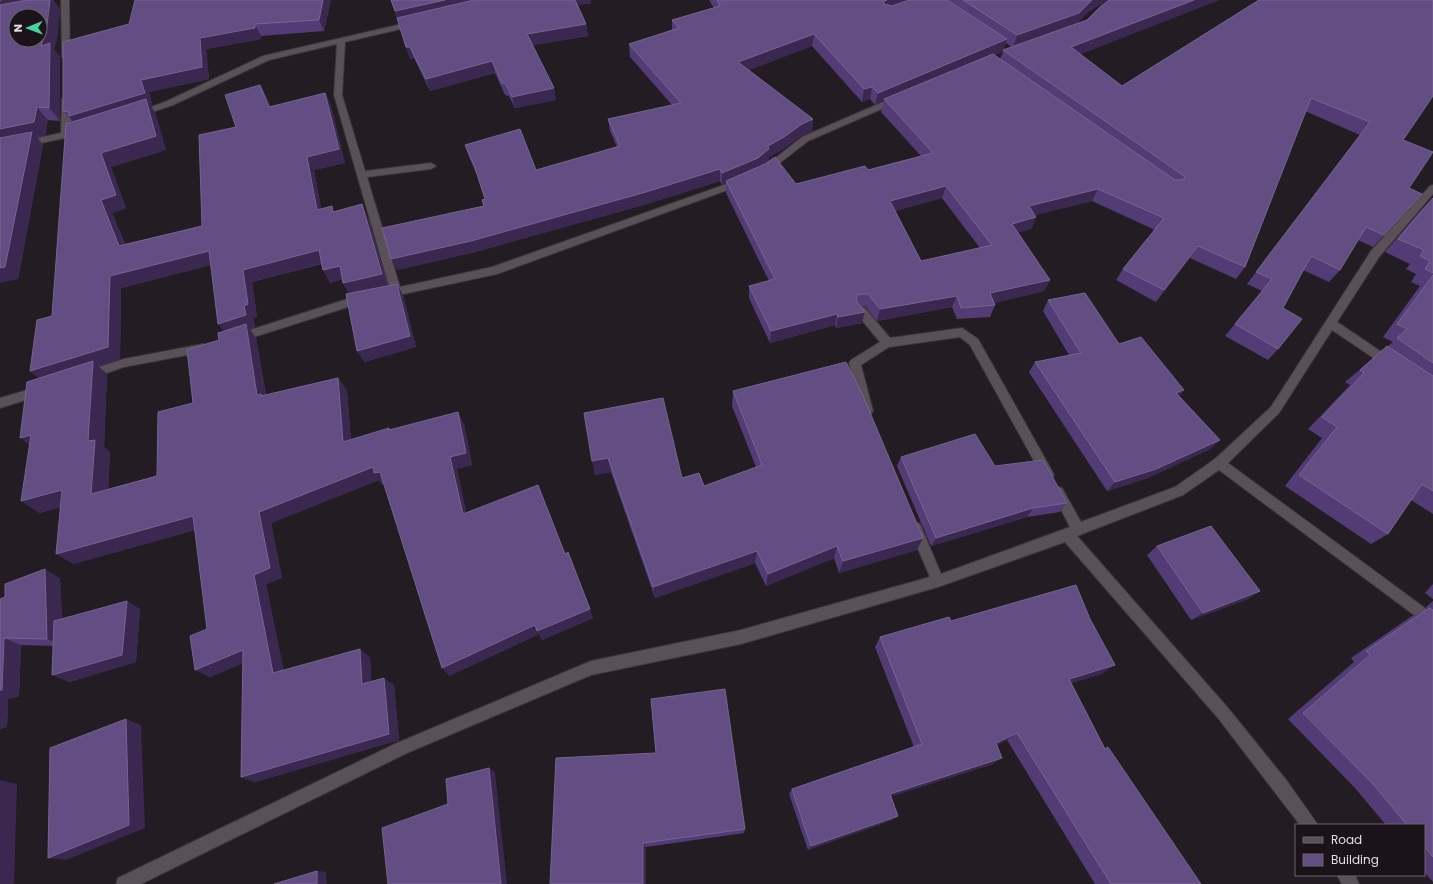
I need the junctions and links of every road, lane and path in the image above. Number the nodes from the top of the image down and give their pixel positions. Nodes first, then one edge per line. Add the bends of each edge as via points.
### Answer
1 (66, 0) edge
2 (425, 21) edge
3 (341, 41) junction
4 (66, 64) edge
5 (66, 93) edge
6 (905, 96) edge
7 (125, 117) edge
8 (88, 129) edge
9 (66, 136) junction
10 (0, 149) edge
11 (431, 166) dead end
12 (361, 175) junction
13 (1433, 188) edge
14 (396, 291) junction
15 (860, 310) edge
16 (1331, 323) junction
17 (231, 340) edge
18 (886, 343) junction
19 (216, 345) edge
20 (1401, 371) edge
21 (79, 378) edge
22 (49, 388) edge
23 (0, 403) edge
24 (872, 423) edge
25 (1219, 463) junction
26 (910, 516) edge
27 (1072, 532) junction
28 (938, 581) junction
29 (1433, 622) edge
30 (1309, 824) edge
31 (124, 884) edge

1 - 4 street
2 - 3 street
3 - 7 street via 266,58 170,103
3 - 12 street via 338,95
5 - 9 street
6 - 14 street via 805,139 761,173 724,189 493,271
8 - 9 street
9 - 10 street
11 - 12 street
12 - 14 street
13 - 16 street via 1374,254
14 - 17 street via 349,301
15 - 18 street
16 - 20 street
16 - 25 street via 1275,410
18 - 24 street via 855,364
18 - 27 street via 962,332 974,342
19 - 21 street via 124,363
22 - 23 street
25 - 27 street via 1179,491
25 - 29 street
26 - 28 street
27 - 28 street
27 - 30 street via 1279,781
28 - 31 street via 741,637 590,668 402,748

